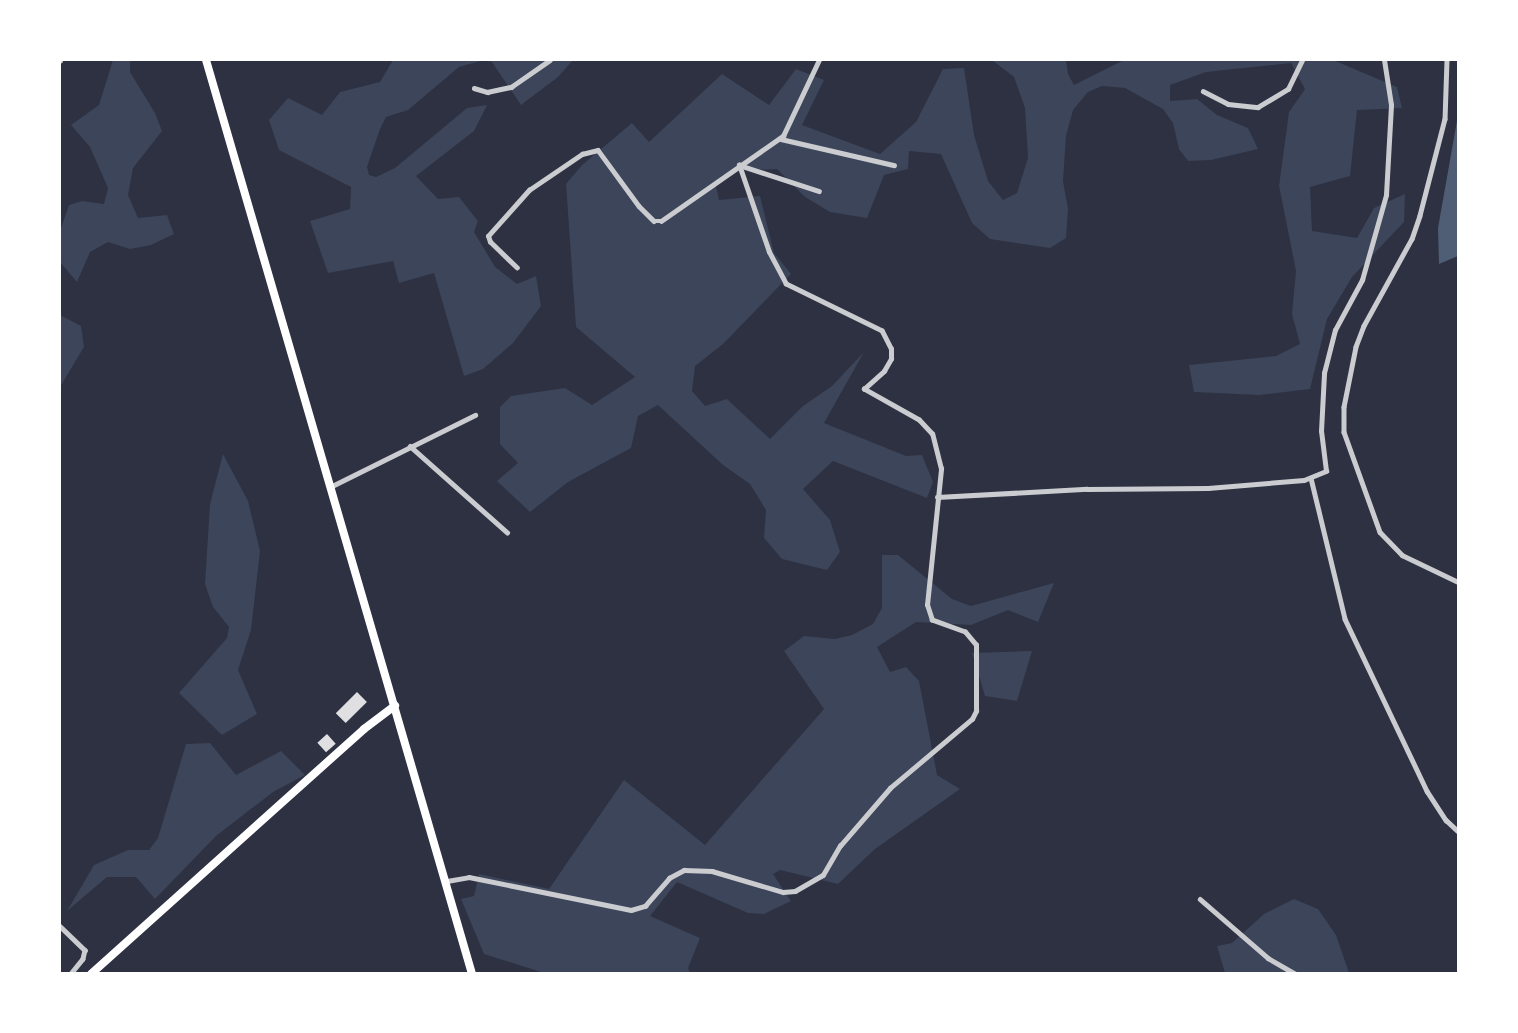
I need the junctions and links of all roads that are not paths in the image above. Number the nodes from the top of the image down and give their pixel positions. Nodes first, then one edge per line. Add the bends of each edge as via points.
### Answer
1 (206, 60) edge
2 (550, 60) edge
3 (819, 60) edge
4 (1302, 60) edge
5 (1384, 60) edge
6 (1447, 60) edge
7 (474, 88) dead end
8 (1203, 91) dead end
9 (780, 139) junction
10 (738, 165) junction
11 (894, 165) dead end
12 (819, 191) dead end
13 (517, 268) dead end
14 (475, 415) dead end
15 (410, 446) junction
16 (1311, 478) junction
17 (329, 487) junction
18 (937, 497) junction
19 (507, 532) dead end
20 (1458, 582) edge
21 (395, 706) junction
22 (1458, 831) edge
23 (447, 881) junction
24 (1200, 899) dead end
25 (60, 926) edge
26 (71, 974) edge
27 (91, 974) edge
28 (472, 974) edge
29 (1296, 974) edge

1 - 17 main road
2 - 7 street via 511,87 487,92
3 - 9 street
4 - 8 street via 1288,89 1258,107 1228,104
5 - 16 street via 1391,105 1386,195 1362,280 1332,341 1324,373 1321,431 1327,468
6 - 20 street via 1445,119 1420,216 1364,326 1343,407 1344,432 1380,532 1402,555
9 - 10 street
9 - 11 street
10 - 12 street
10 - 13 street via 657,222 639,206 603,153 582,154 528,190 490,231 490,242
10 - 18 street via 769,252 786,284 877,328 887,340 891,359 884,371 863,387 919,420 932,434 941,469
14 - 15 street
15 - 17 street
15 - 19 street
16 - 18 street via 1208,488
16 - 22 street via 1345,619 1427,792
17 - 21 main road
18 - 23 street via 928,615 965,632 976,645 976,711 890,788 840,846 823,875 783,892 712,871 684,870 669,878 645,905 631,910 469,877
21 - 23 main road
21 - 27 main road
23 - 28 main road
24 - 29 street via 1259,951
25 - 26 street via 85,950

